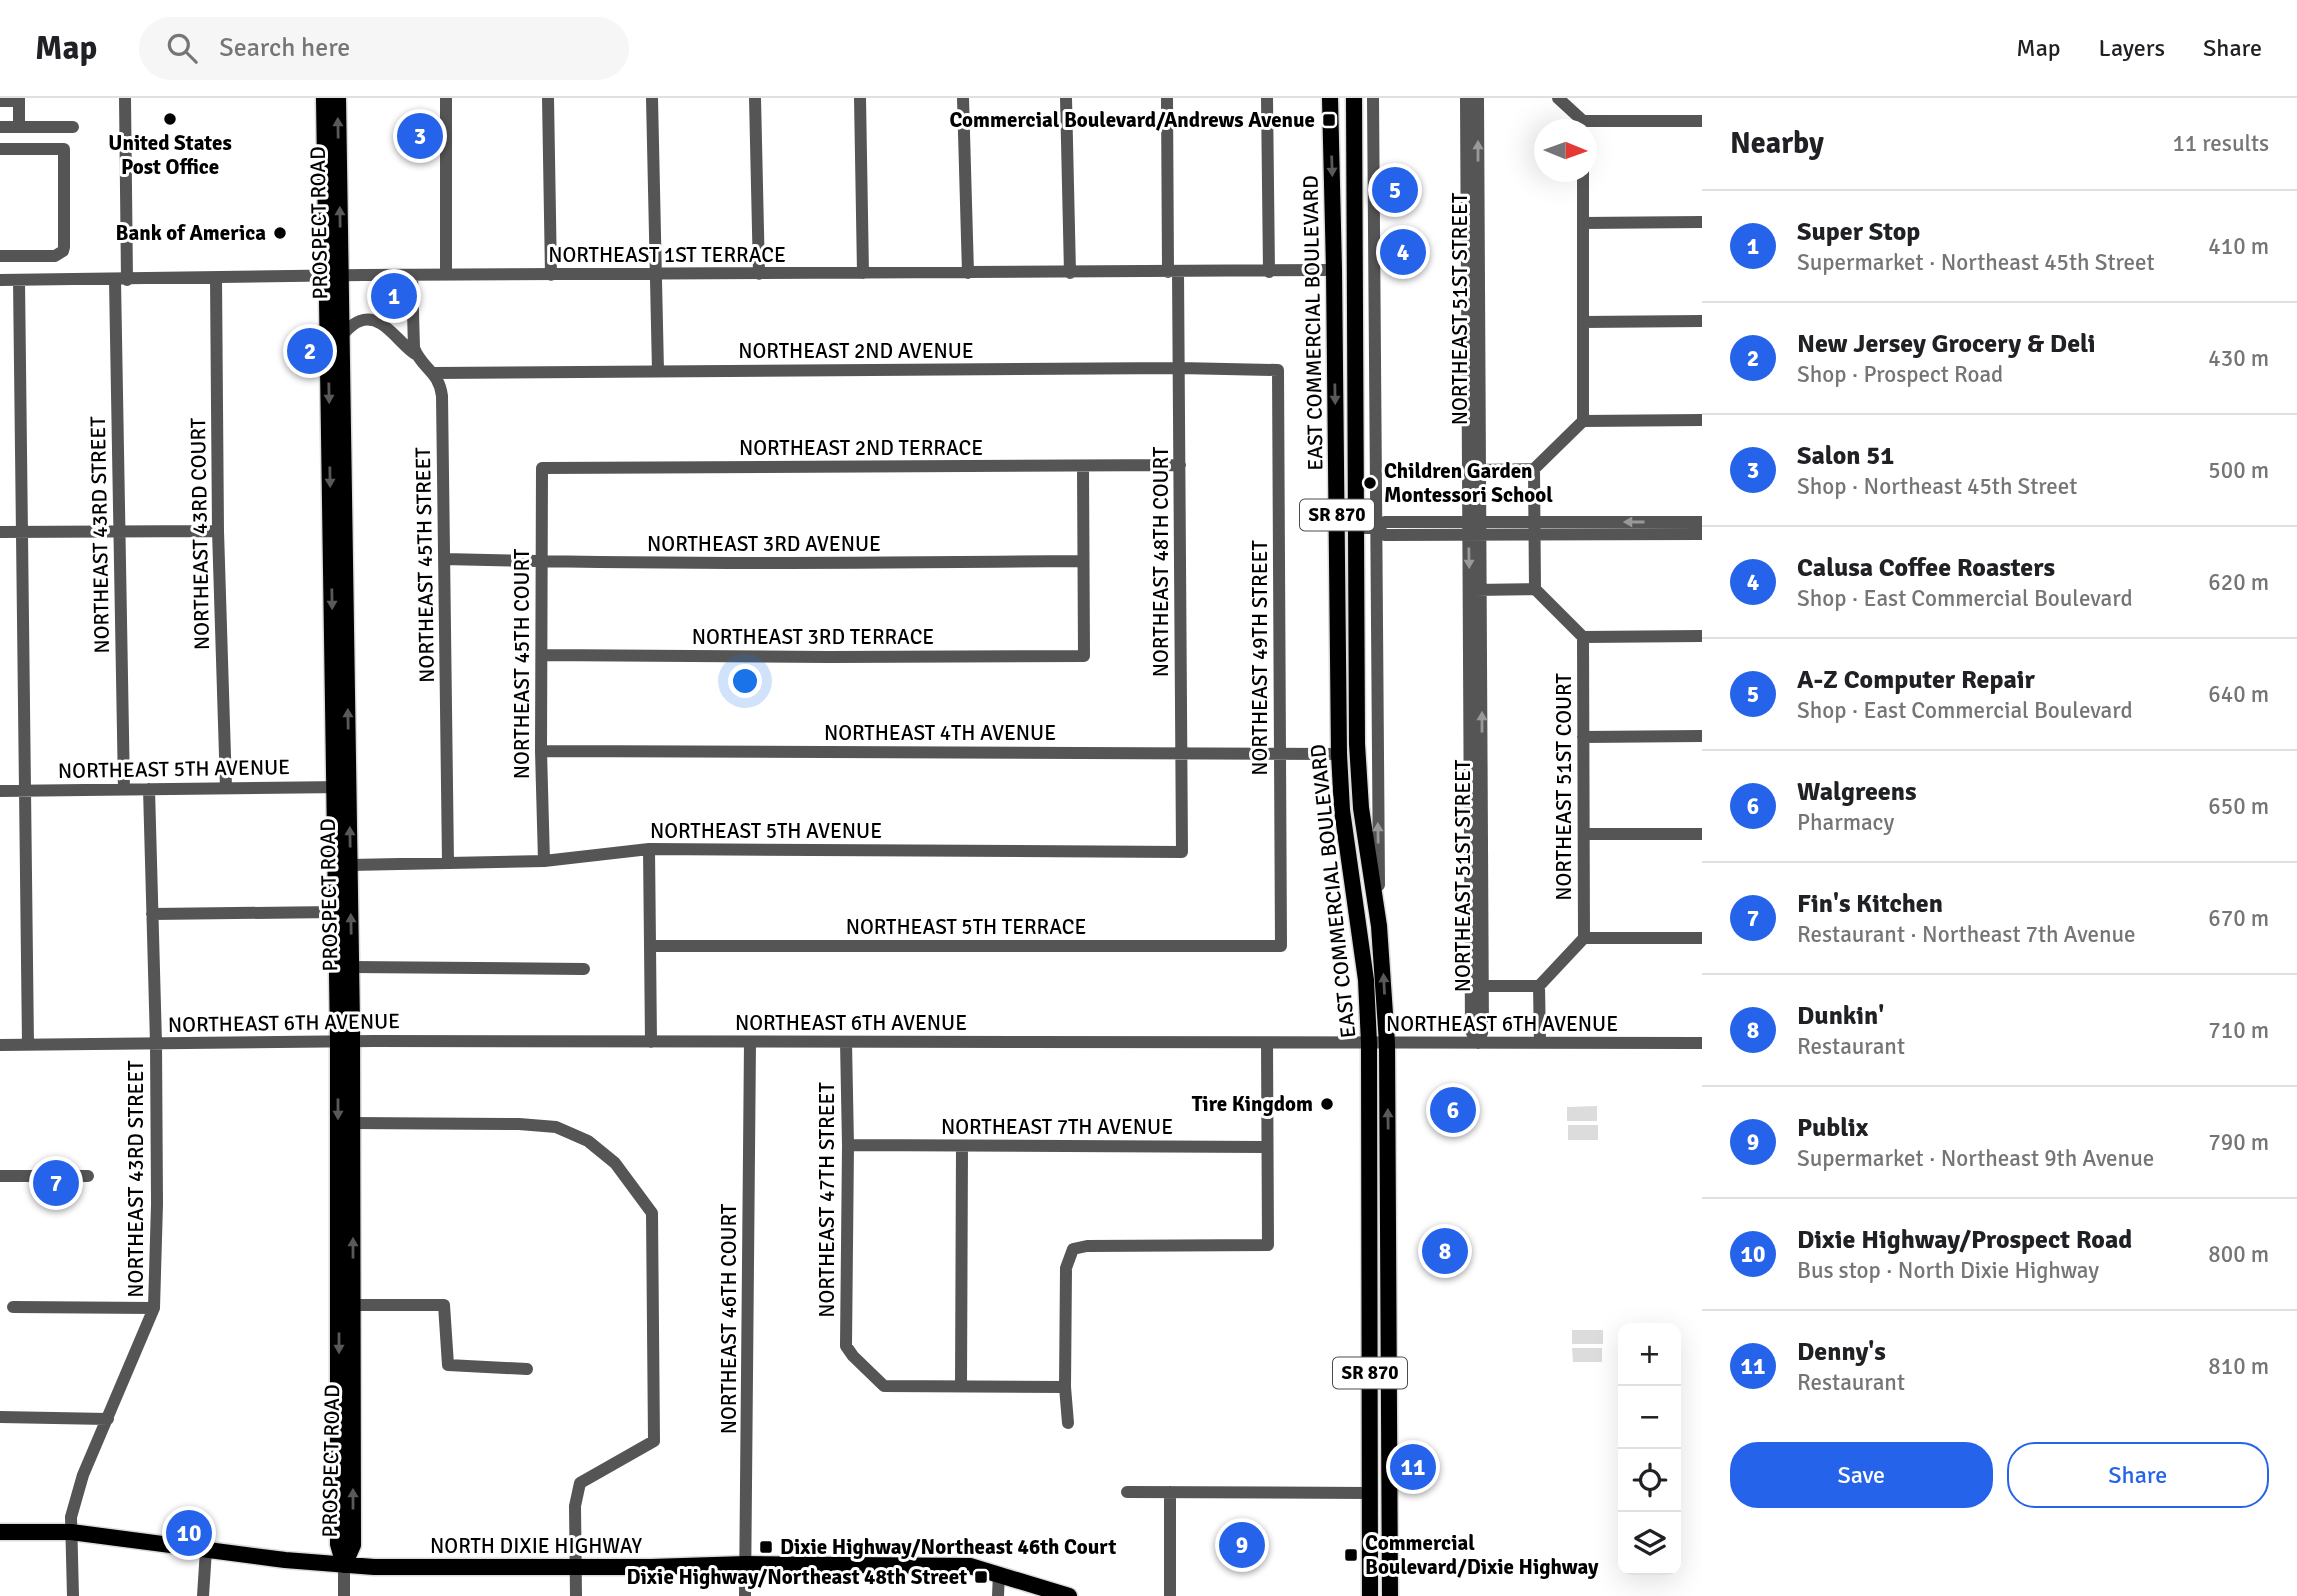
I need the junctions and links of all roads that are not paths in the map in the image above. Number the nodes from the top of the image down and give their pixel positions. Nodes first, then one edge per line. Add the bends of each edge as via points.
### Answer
1 (125, 98) edge
2 (324, 98) edge
3 (338, 98) edge
4 (446, 98) edge
5 (548, 98) edge
6 (652, 98) edge
7 (755, 98) edge
8 (860, 98) edge
9 (964, 98) edge
10 (1066, 98) edge
11 (1167, 98) edge
12 (1267, 98) edge
13 (1330, 98) edge
14 (1354, 98) edge
15 (1373, 98) edge
16 (1466, 98) edge
17 (1478, 98) edge
18 (1558, 98) edge
19 (19, 100) edge
20 (0, 101) edge
21 (1577, 119) edge
22 (1702, 121) edge
23 (1597, 125) edge
24 (0, 127) edge
25 (19, 127) junction
26 (73, 127) dead end
27 (0, 149) edge
28 (1583, 182) edge
29 (1333, 200) junction
30 (1702, 222) edge
31 (1583, 223) junction
32 (0, 256) edge
33 (1334, 270) junction
34 (1354, 270) junction
35 (1374, 271) junction
36 (1070, 272) junction
37 (1173, 272) junction
38 (1269, 272) junction
39 (863, 273) junction
40 (968, 273) junction
41 (655, 274) junction
42 (759, 274) junction
43 (446, 275) junction
44 (551, 275) junction
45 (334, 276) junction
46 (412, 276) junction
47 (216, 278) junction
48 (1465, 278) junction
49 (1479, 278) junction
50 (0, 280) edge
51 (19, 280) junction
52 (121, 280) junction
53 (1702, 321) edge
54 (1583, 322) junction
55 (342, 335) junction
56 (417, 355) junction
57 (1355, 355) junction
58 (1180, 368) junction
59 (1278, 370) joint
60 (658, 371) junction
61 (434, 373) junction
62 (1702, 420) edge
63 (1583, 421) junction
64 (1336, 428) junction
65 (1180, 465) junction
66 (1083, 467) junction
67 (542, 468) joint
68 (1534, 469) junction
69 (1474, 470) junction
70 (1702, 522) edge
71 (1356, 528) junction
72 (1375, 528) junction
73 (1475, 528) junction
74 (1535, 528) junction
75 (118, 531) junction
76 (218, 531) junction
77 (338, 531) junction
78 (0, 532) edge
79 (22, 532) junction
80 (1337, 533) junction
81 (1702, 534) edge
82 (444, 559) junction
83 (1083, 561) junction
84 (541, 562) junction
85 (1535, 589) junction
86 (1475, 590) junction
87 (1356, 626) junction
88 (1702, 636) edge
89 (1583, 637) junction
90 (542, 656) junction
91 (1338, 660) junction
92 (1702, 736) edge
93 (1583, 737) junction
94 (1357, 744) junction
95 (1377, 746) junction
96 (541, 751) junction
97 (1180, 753) junction
98 (1279, 754) junction
99 (1339, 754) junction
100 (342, 787) junction
101 (226, 788) junction
102 (149, 789) junction
103 (124, 790) junction
104 (0, 791) edge
105 (25, 791) junction
106 (1584, 834) junction
107 (1702, 834) edge
108 (1365, 837) junction
109 (649, 849) junction
110 (1182, 852) joint
111 (544, 861) junction
112 (448, 863) junction
113 (350, 865) junction
114 (336, 912) junction
115 (152, 914) junction
116 (1379, 926) junction
117 (1584, 938) junction
118 (1702, 938) edge
119 (652, 946) junction
120 (1281, 946) joint
121 (351, 967) junction
122 (584, 969) dead end
123 (1477, 986) junction
124 (1539, 986) junction
125 (345, 1041) junction
126 (651, 1042) junction
127 (750, 1042) junction
128 (846, 1042) junction
129 (156, 1043) junction
130 (1268, 1043) junction
131 (1369, 1043) junction
132 (1387, 1043) junction
133 (1478, 1043) junction
134 (1540, 1043) junction
135 (1702, 1044) edge
136 (0, 1045) edge
137 (28, 1045) junction
138 (352, 1123) junction
139 (848, 1145) junction
140 (962, 1147) junction
141 (1266, 1147) junction
142 (0, 1176) edge
143 (88, 1176) dead end
144 (1369, 1201) junction
145 (346, 1305) junction
146 (1389, 1305) junction
147 (1370, 1306) junction
148 (13, 1307) dead end
149 (154, 1308) junction
150 (527, 1369) dead end
151 (961, 1386) junction
152 (1065, 1387) junction
153 (1389, 1404) junction
154 (0, 1418) edge
155 (1370, 1418) junction
156 (107, 1419) junction
157 (1068, 1423) dead end
158 (1127, 1492) dead end
159 (1170, 1492) junction
160 (1370, 1493) junction
161 (1389, 1497) junction
162 (0, 1532) edge
163 (71, 1532) junction
164 (1389, 1545) junction
165 (206, 1550) junction
166 (746, 1564) junction
167 (344, 1565) junction
168 (576, 1566) junction
169 (999, 1573) junction
170 (73, 1596) edge
171 (204, 1596) edge
172 (344, 1596) edge
173 (576, 1596) edge
174 (745, 1596) edge
175 (998, 1596) edge
176 (1069, 1596) edge
177 (1170, 1596) edge
178 (1370, 1596) edge
179 (1390, 1596) edge

1 - 52 street, NORTHEAST 43RD STREET
2 - 45 main road, PROSPECT ROAD
45 -> 3 main road, PROSPECT ROAD
4 - 43 street
5 - 44 street
6 - 41 street
7 - 42 street
8 - 39 street
9 - 40 street
10 - 36 street
11 - 37 street, NORTHEAST 48TH COURT
12 - 38 street
13 -> 29 main road, EAST COMMERCIAL BOULEVARD / SR 870
14 - 34 main road, EAST COMMERCIAL BOULEVARD / SR 870
15 - 35 street
16 - 48 street, NORTHEAST 51ST STREET
49 -> 17 street, NORTHEAST 51ST STREET
18 - 21 street
19 - 20 street
19 - 25 street
22 - 23 street
24 - 25 street
25 - 26 street
27 - 32 street via 64,149 63,251 55,256
28 - 31 street
29 - 33 main road, EAST COMMERCIAL BOULEVARD / SR 870
29 - 34 main road via 1341,211 1343,253
30 - 31 street
31 - 54 street
33 - 38 street, NORTHEAST 1ST TERRACE
33 - 57 main road via 1344,285 1346,346
33 -> 64 main road, EAST COMMERCIAL BOULEVARD / SR 870
34 - 35 street
34 - 57 main road, EAST COMMERCIAL BOULEVARD / SR 870
35 - 72 street
36 - 37 street, NORTHEAST 1ST TERRACE
36 - 40 street, NORTHEAST 1ST TERRACE
37 - 38 street, NORTHEAST 1ST TERRACE
37 - 58 street, NORTHEAST 48TH COURT
39 - 40 street, NORTHEAST 1ST TERRACE
39 - 42 street, NORTHEAST 1ST TERRACE
41 - 42 street, NORTHEAST 1ST TERRACE
41 - 44 street, NORTHEAST 1ST TERRACE
41 - 60 street
43 - 44 street, NORTHEAST 1ST TERRACE
43 - 46 street, NORTHEAST 1ST TERRACE
45 - 46 street, NORTHEAST 1ST TERRACE
45 - 47 street, NORTHEAST 1ST TERRACE
45 - 55 main road, PROSPECT ROAD
45 -> 77 main road, PROSPECT ROAD
46 - 56 street
47 - 52 street, NORTHEAST 1ST TERRACE
47 - 76 street, NORTHEAST 43RD COURT
48 - 49 street
48 - 69 street, NORTHEAST 51ST STREET
49 - 69 street, NORTHEAST 51ST STREET
50 - 51 street, NORTHEAST 1ST TERRACE
51 - 52 street, NORTHEAST 1ST TERRACE
51 - 79 street
52 - 75 street, NORTHEAST 43RD STREET
53 - 54 street
54 - 63 street
55 - 56 street via 359,321 374,321
55 - 77 main road, PROSPECT ROAD
56 - 61 street, NORTHEAST 45TH STREET
57 - 71 main road, EAST COMMERCIAL BOULEVARD / SR 870
58 - 59 street, NORTHEAST 2ND AVENUE
58 - 60 street, NORTHEAST 2ND AVENUE
58 - 65 street, NORTHEAST 48TH COURT
59 - 98 street, NORTHEAST 49TH STREET
60 - 61 street, NORTHEAST 2ND AVENUE
61 - 82 street, NORTHEAST 45TH STREET via 442,396
62 - 63 street
63 - 68 street
64 - 71 main road via 1344,439 1345,513
64 - 80 main road, EAST COMMERCIAL BOULEVARD / SR 870
65 - 66 street, NORTHEAST 2ND TERRACE
65 - 97 street, NORTHEAST 48TH COURT
66 - 67 street, NORTHEAST 2ND TERRACE
66 - 83 street
67 - 84 street, NORTHEAST 45TH COURT
68 - 69 street
68 - 74 street
69 - 73 street, NORTHEAST 51ST STREET
70 -> 74 street
71 - 72 street
71 - 87 main road, EAST COMMERCIAL BOULEVARD / SR 870
72 - 73 street via 1385,535
72 - 95 street
73 - 74 street
73 - 86 street, NORTHEAST 51ST STREET
74 - 81 street
74 - 85 street
75 - 76 street
75 - 79 street
75 - 103 street, NORTHEAST 43RD STREET
76 - 101 street, NORTHEAST 43RD COURT
77 - 100 main road, PROSPECT ROAD
78 - 79 street
79 - 105 street
80 - 87 main road via 1347,549 1348,614
80 - 91 main road, EAST COMMERCIAL BOULEVARD / SR 870
82 - 84 street, NORTHEAST 3RD AVENUE
82 - 112 street, NORTHEAST 45TH STREET
83 - 84 street, NORTHEAST 3RD AVENUE
83 - 90 street, NORTHEAST 3RD TERRACE via 1084,656
84 - 90 street, NORTHEAST 45TH COURT
85 - 86 street
85 - 89 street
86 - 123 street, NORTHEAST 51ST STREET
87 - 94 main road, EAST COMMERCIAL BOULEVARD / SR 870
88 - 89 street
89 - 93 street, NORTHEAST 51ST COURT
90 - 96 street, NORTHEAST 45TH COURT
91 - 94 main road via 1345,673 1346,735
91 - 99 main road, EAST COMMERCIAL BOULEVARD / SR 870
92 - 93 street
93 - 106 street, NORTHEAST 51ST COURT
94 - 95 street
94 - 108 main road, EAST COMMERCIAL BOULEVARD / SR 870
116 -> 95 street
96 - 97 street, NORTHEAST 4TH AVENUE
96 - 111 street, NORTHEAST 45TH COURT
97 - 98 street, NORTHEAST 4TH AVENUE
97 - 110 street, NORTHEAST 48TH COURT
98 - 99 street, NORTHEAST 4TH AVENUE
98 - 120 street, NORTHEAST 49TH STREET
99 - 108 main road via 1350,774 1355,828
99 - 131 main road, EAST COMMERCIAL BOULEVARD / SR 870 via 1342,810 1366,980
100 - 101 street, NORTHEAST 5TH AVENUE
113 -> 100 main road, PROSPECT ROAD
100 - 114 main road, PROSPECT ROAD
101 - 102 street, NORTHEAST 5TH AVENUE
102 - 103 street, NORTHEAST 5TH AVENUE
102 - 115 street, NORTHEAST 43RD STREET
103 - 105 street, NORTHEAST 5TH AVENUE
104 - 105 street, NORTHEAST 5TH AVENUE
105 - 137 street
106 - 107 street
106 - 117 street, NORTHEAST 51ST COURT
108 - 116 main road, EAST COMMERCIAL BOULEVARD / SR 870
109 - 110 street, NORTHEAST 5TH AVENUE
109 - 111 street, NORTHEAST 5TH AVENUE
109 - 119 street
111 - 112 street, NORTHEAST 5TH AVENUE
112 - 113 street, NORTHEAST 5TH AVENUE
121 -> 113 main road, PROSPECT ROAD
114 - 115 street
114 - 125 main road, PROSPECT ROAD
115 - 129 street, NORTHEAST 43RD STREET
132 -> 116 main road, EAST COMMERCIAL BOULEVARD / SR 870
117 - 118 street
117 - 124 street
119 - 120 street, NORTHEAST 5TH TERRACE
119 - 126 street
121 - 122 street
121 - 125 main road, PROSPECT ROAD
123 - 124 street
123 - 133 street, NORTHEAST 51ST STREET via 1483,1030
124 - 134 street
125 - 126 street, NORTHEAST 6TH AVENUE
125 - 129 street, NORTHEAST 6TH AVENUE
125 - 138 main road, PROSPECT ROAD
125 -> 145 main road, PROSPECT ROAD
126 - 127 street, NORTHEAST 6TH AVENUE
127 - 128 street, NORTHEAST 6TH AVENUE
127 - 166 street, NORTHEAST 46TH COURT
128 - 130 street, NORTHEAST 6TH AVENUE
128 - 139 street, NORTHEAST 47TH STREET
129 - 137 street, NORTHEAST 6TH AVENUE
129 - 149 street, NORTHEAST 43RD STREET
130 - 131 street, NORTHEAST 6TH AVENUE
130 - 141 street
131 - 132 street, NORTHEAST 6TH AVENUE
131 - 144 main road, EAST COMMERCIAL BOULEVARD / SR 870
132 - 133 street, NORTHEAST 6TH AVENUE
146 -> 132 main road, EAST COMMERCIAL BOULEVARD / SR 870
133 - 134 street, NORTHEAST 6TH AVENUE
134 - 135 street, NORTHEAST 6TH AVENUE
136 - 137 street, NORTHEAST 6TH AVENUE
145 -> 138 main road, PROSPECT ROAD
138 - 168 street via 556,1127 588,1141 615,1163 652,1213 654,1441 580,1483 575,1506
139 - 140 street, NORTHEAST 7TH AVENUE
139 - 151 street, NORTHEAST 47TH STREET via 846,1346 884,1386
140 - 141 street, NORTHEAST 7TH AVENUE
140 - 151 street
141 - 152 street via 1268,1245 1087,1246 1073,1250 1066,1268
142 - 143 street
144 - 146 main road via 1376,1218 1377,1288
144 - 147 main road, EAST COMMERCIAL BOULEVARD / SR 870
145 - 150 street via 444,1305 448,1365
145 - 167 main road, PROSPECT ROAD via 338,1544
146 - 153 main road, EAST COMMERCIAL BOULEVARD / SR 870
147 - 153 main road via 1379,1322 1380,1386
147 - 155 main road, EAST COMMERCIAL BOULEVARD / SR 870
148 - 149 street
149 - 156 street, NORTHEAST 43RD STREET
151 - 152 street
152 - 157 street
153 - 161 main road, EAST COMMERCIAL BOULEVARD / SR 870
154 - 156 street
155 - 160 main road, EAST COMMERCIAL BOULEVARD / SR 870
155 - 161 main road via 1376,1429 1378,1478
156 - 163 street, NORTHEAST 43RD STREET via 83,1475
158 - 159 street
159 - 160 street
159 - 177 street
160 - 164 main road via 1379,1508 1381,1534
160 - 178 main road, EAST COMMERCIAL BOULEVARD / SR 870
161 - 164 main road, EAST COMMERCIAL BOULEVARD / SR 870
162 - 163 main road, NORTH DIXIE HIGHWAY
163 - 165 main road, NORTH DIXIE HIGHWAY
163 - 170 street, NORTHEAST 43RD STREET
164 - 179 main road, EAST COMMERCIAL BOULEVARD / SR 870
165 - 167 main road, NORTH DIXIE HIGHWAY
165 - 171 street
166 - 168 main road, NORTH DIXIE HIGHWAY
166 - 169 main road, NORTH DIXIE HIGHWAY via 970,1566
166 - 174 street, NORTHEAST 46TH COURT
167 - 168 main road, NORTH DIXIE HIGHWAY
167 - 172 street
168 - 173 street
169 - 175 street
169 - 176 main road, NORTH DIXIE HIGHWAY

